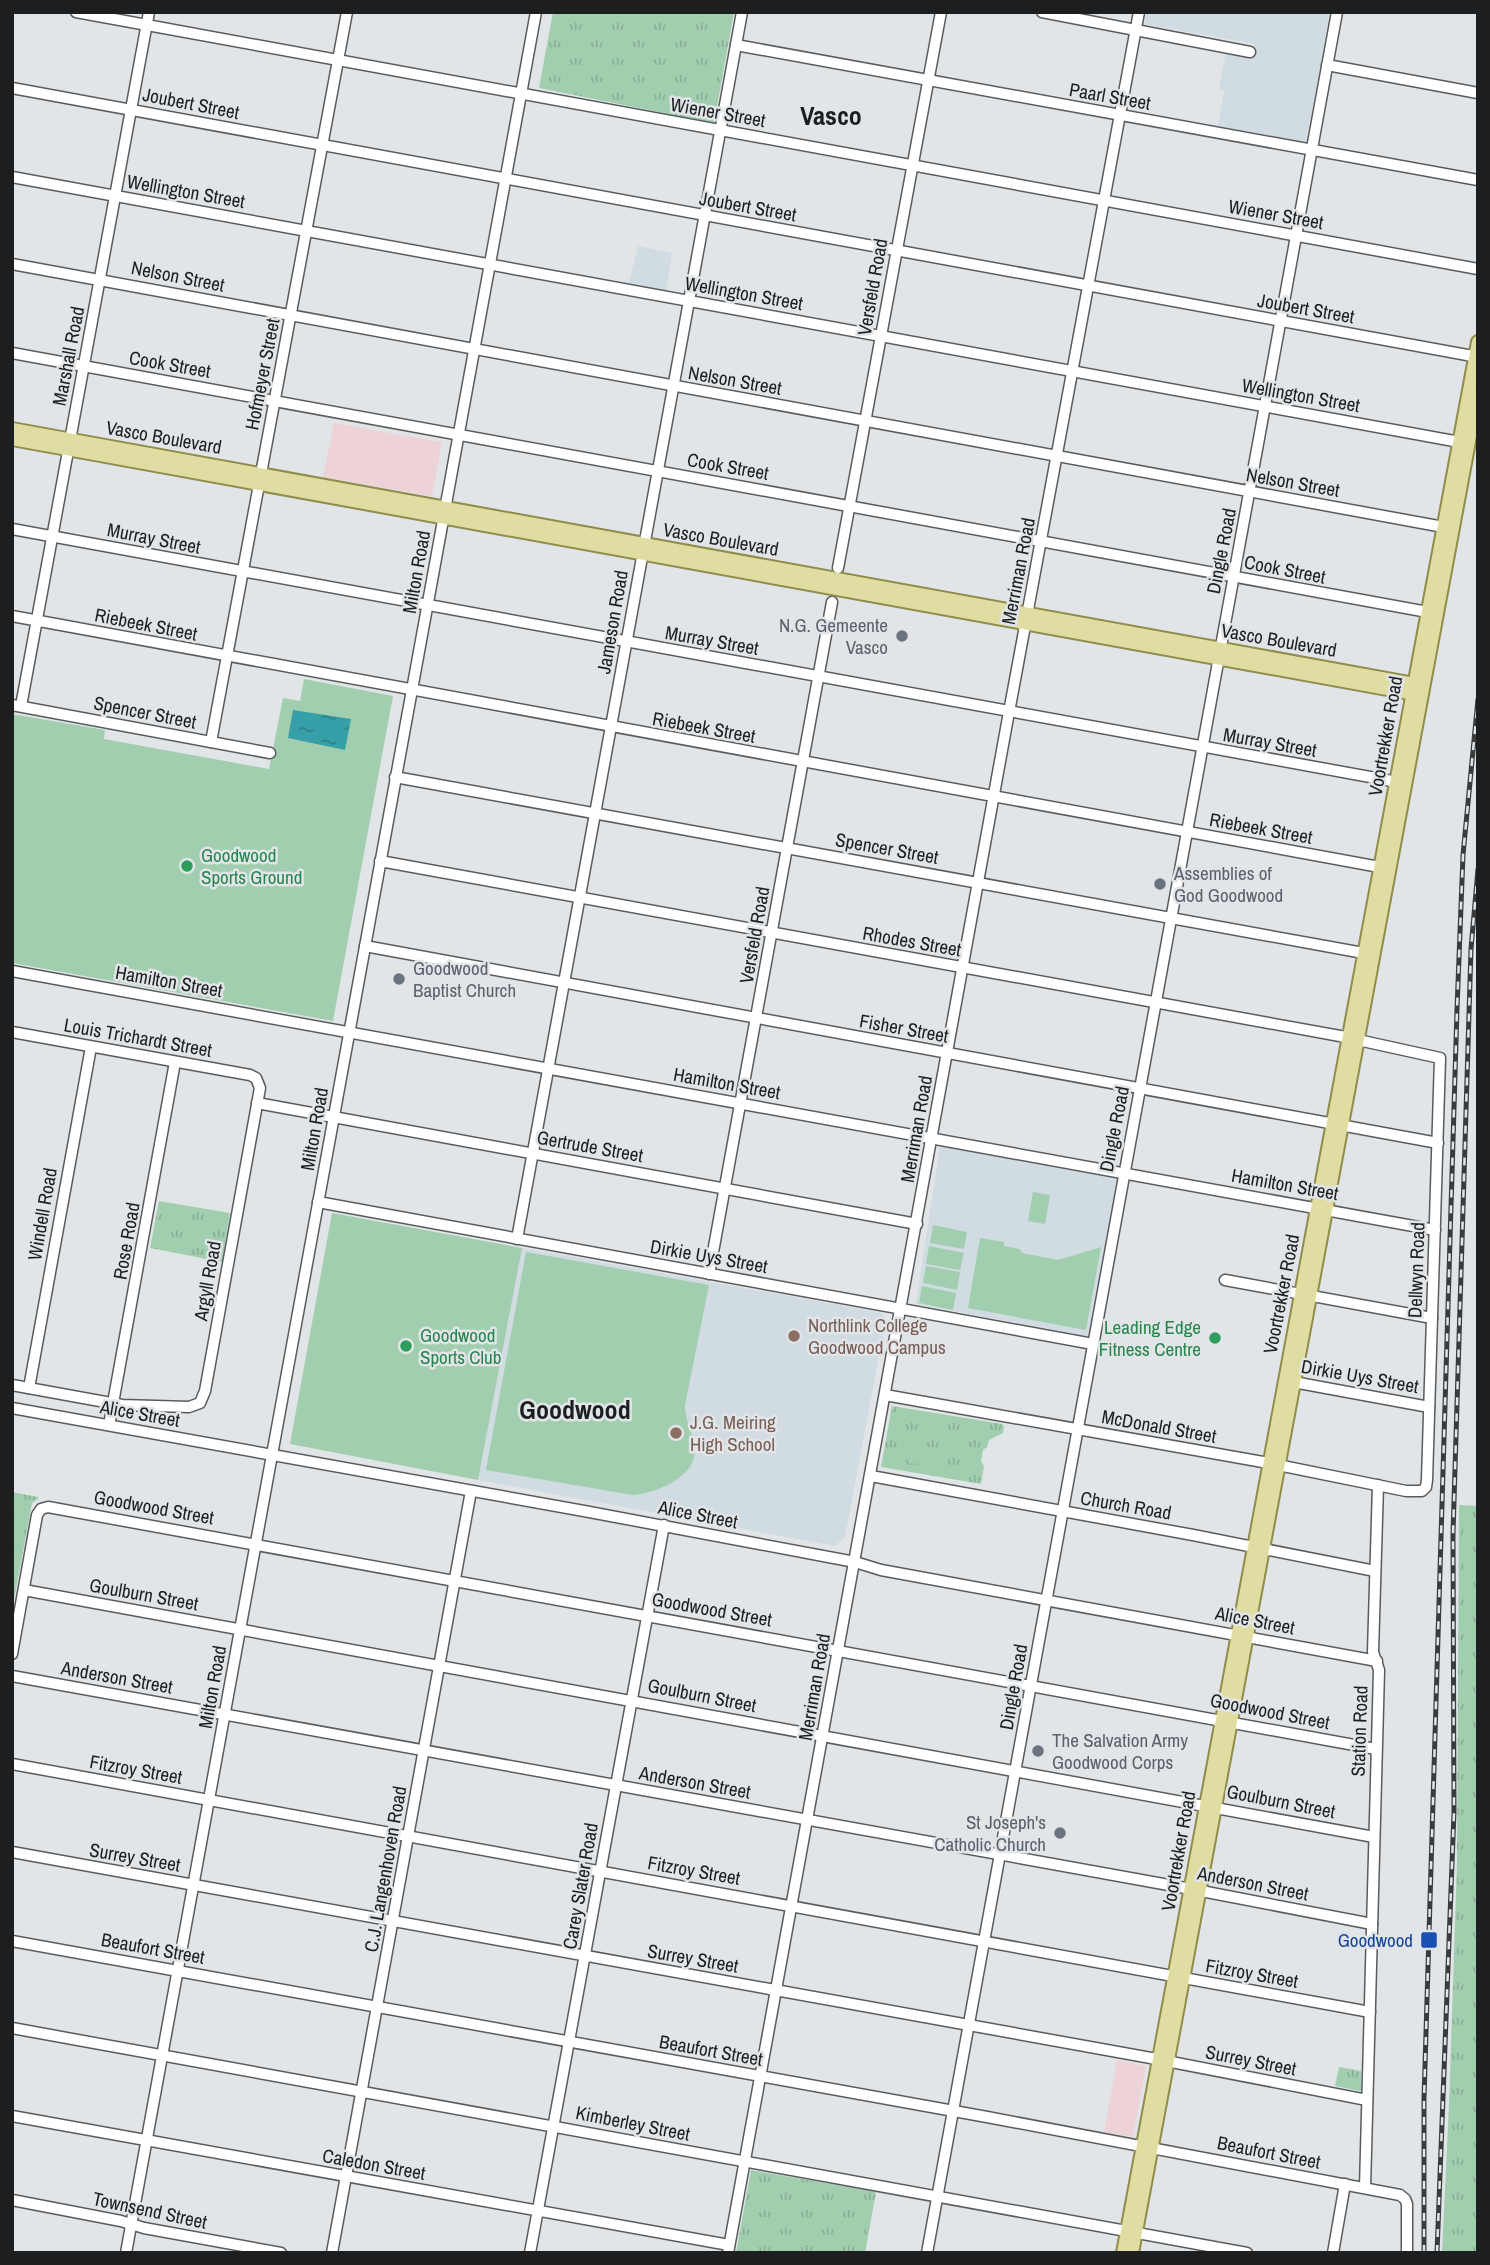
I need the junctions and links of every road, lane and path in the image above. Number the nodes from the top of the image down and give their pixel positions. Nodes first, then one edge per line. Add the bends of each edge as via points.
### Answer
1 (76, 12) edge
2 (149, 12) edge
3 (347, 12) edge
4 (536, 12) edge
5 (741, 12) edge
6 (941, 12) edge
7 (1042, 12) edge
8 (1139, 12) edge
9 (1337, 12) edge
10 (147, 25) junction
11 (1136, 30) junction
12 (736, 45) junction
13 (1250, 52) dead end
14 (338, 60) junction
15 (1327, 65) junction
16 (929, 81) junction
17 (12, 88) edge
18 (1478, 93) edge
19 (521, 94) junction
20 (131, 110) junction
21 (1120, 115) junction
22 (721, 131) junction
23 (322, 145) junction
24 (1312, 150) junction
25 (912, 166) junction
26 (12, 177) edge
27 (506, 180) junction
28 (1478, 180) edge
29 (115, 195) junction
30 (1104, 201) junction
31 (705, 216) junction
32 (306, 230) junction
33 (1297, 236) junction
34 (897, 250) junction
35 (12, 264) edge
36 (490, 264) junction
37 (1478, 269) edge
38 (100, 280) junction
39 (1088, 286) junction
40 (690, 301) junction
41 (290, 315) junction
42 (1281, 321) junction
43 (881, 336) junction
44 (1478, 342) edge
45 (475, 348) junction
46 (12, 353) edge
47 (1476, 357) edge
48 (84, 366) junction
49 (1073, 371) junction
50 (673, 387) junction
51 (1478, 393) edge
52 (274, 401) junction
53 (1265, 407) junction
54 (865, 421) junction
55 (12, 429) edge
56 (459, 434) junction
57 (12, 439) edge
58 (1464, 443) junction
59 (69, 444) junction
60 (1058, 457) junction
61 (656, 471) junction
62 (260, 479) junction
63 (1250, 492) junction
64 (849, 507) junction
65 (444, 513) junction
66 (1448, 528) junction
67 (12, 529) edge
68 (52, 537) junction
69 (1041, 542) junction
70 (643, 549) junction
71 (838, 568) dead end
72 (242, 572) junction
73 (1234, 577) junction
74 (832, 602) dead end
75 (427, 606) junction
76 (1432, 613) junction
77 (12, 617) edge
78 (1026, 619) junction
79 (37, 621) junction
80 (626, 642) junction
81 (1219, 654) junction
82 (227, 657) junction
83 (818, 678) junction
84 (411, 690) junction
85 (1418, 690) junction
86 (17, 706) edge
87 (1009, 712) junction
88 (610, 727) junction
89 (211, 742) junction
90 (1202, 747) junction
91 (270, 753) dead end
92 (803, 763) junction
93 (396, 777) junction
94 (1401, 783) junction
95 (994, 797) junction
96 (595, 813) junction
97 (1186, 833) junction
98 (787, 848) junction
99 (380, 861) junction
100 (1385, 868) junction
101 (978, 882) junction
102 (578, 898) junction
103 (1171, 917) junction
104 (771, 933) junction
105 (365, 946) junction
106 (1369, 953) junction
107 (964, 969) junction
108 (12, 971) edge
109 (564, 983) junction
110 (1155, 1003) junction
111 (756, 1018) junction
112 (12, 1032) edge
113 (349, 1032) junction
114 (1353, 1039) junction
115 (91, 1047) junction
116 (947, 1053) junction
117 (1437, 1056) joint
118 (175, 1062) junction
119 (548, 1069) junction
120 (256, 1078) joint
121 (1140, 1087) junction
122 (257, 1102) junction
123 (740, 1103) junction
124 (334, 1117) junction
125 (1337, 1124) junction
126 (932, 1139) junction
127 (1438, 1143) junction
128 (532, 1153) junction
129 (1123, 1173) junction
130 (726, 1188) junction
131 (318, 1202) junction
132 (1322, 1209) junction
133 (916, 1224) junction
134 (1435, 1230) junction
135 (517, 1239) junction
136 (709, 1274) junction
137 (1225, 1280) dead end
138 (1306, 1294) junction
139 (901, 1309) junction
140 (1432, 1318) junction
141 (1093, 1344) junction
142 (1290, 1381) junction
143 (12, 1385) edge
144 (29, 1388) junction
145 (885, 1395) junction
146 (113, 1404) junction
147 (1429, 1407) junction
148 (12, 1408) edge
149 (109, 1425) junction
150 (1078, 1430) junction
151 (272, 1455) junction
152 (1274, 1464) junction
153 (870, 1476) junction
154 (1378, 1485) junction
155 (1426, 1487) joint
156 (471, 1491) junction
157 (1063, 1511) junction
158 (664, 1525) junction
159 (257, 1544) junction
160 (1258, 1548) junction
161 (855, 1562) junction
162 (1375, 1571) junction
163 (455, 1580) junction
164 (24, 1590) junction
165 (1047, 1599) junction
166 (647, 1615) junction
167 (241, 1629) junction
168 (1242, 1635) junction
169 (839, 1650) junction
170 (12, 1654) edge
171 (1377, 1661) junction
172 (440, 1666) junction
173 (12, 1676) edge
174 (1031, 1685) junction
175 (632, 1700) junction
176 (225, 1714) junction
177 (1226, 1720) junction
178 (823, 1735) junction
179 (1377, 1749) junction
180 (424, 1750) junction
181 (12, 1764) edge
182 (1015, 1771) junction
183 (616, 1785) junction
184 (209, 1800) junction
185 (1211, 1806) junction
186 (808, 1820) junction
187 (409, 1836) junction
188 (1374, 1837) junction
189 (12, 1852) edge
190 (1000, 1856) junction
191 (600, 1870) junction
192 (194, 1885) junction
193 (1196, 1890) junction
194 (792, 1905) junction
195 (394, 1922) junction
196 (1372, 1924) junction
197 (12, 1941) edge
198 (984, 1941) junction
199 (585, 1956) junction
200 (178, 1971) junction
201 (1180, 1978) junction
202 (776, 1990) junction
203 (377, 2006) junction
204 (1370, 2012) junction
205 (968, 2026) junction
206 (12, 2028) edge
207 (569, 2042) junction
208 (163, 2056) junction
209 (1164, 2061) junction
210 (761, 2076) junction
211 (362, 2091) junction
212 (1367, 2100) junction
213 (953, 2112) junction
214 (12, 2116) edge
215 (553, 2126) junction
216 (147, 2141) junction
217 (1148, 2147) junction
218 (745, 2161) junction
219 (346, 2177) junction
220 (1345, 2184) junction
221 (1365, 2188) junction
222 (938, 2196) junction
223 (12, 2200) edge
224 (538, 2211) junction
225 (132, 2225) junction
226 (1132, 2232) junction
227 (729, 2249) edge
228 (126, 2253) edge
229 (281, 2253) edge
230 (332, 2253) edge
231 (530, 2253) edge
232 (927, 2253) edge
233 (1123, 2253) edge
234 (1132, 2253) edge
235 (1247, 2253) edge
236 (1333, 2253) edge
237 (1407, 2253) edge

1 - 10 street, Wiener Street
2 - 10 street, Marshall Road
3 - 14 street, Hofmeyer Street
4 - 19 street, Milton Road
5 - 12 street, Jameson Road
6 - 16 street, Versfeld Road
7 - 11 street
8 - 11 street, Merriman Road
9 - 15 street, Dingle Road
10 - 14 street, Wiener Street
10 - 20 street, Marshall Road
11 - 13 street
11 - 21 street, Merriman Road
12 - 16 street, Paarl Street
12 - 22 street, Jameson Road
14 - 19 street, Wiener Street
14 - 23 street, Hofmeyer Street
15 - 18 street
15 - 24 street, Dingle Road
16 - 21 street, Paarl Street
16 - 25 street, Versfeld Road
17 - 20 street, Joubert Street
19 - 22 street, Wiener Street
19 - 27 street, Milton Road
20 - 23 street, Joubert Street
20 - 29 street, Marshall Road
21 - 24 street, Paarl Street
21 - 30 street, Merriman Road
22 - 25 street, Wiener Street
22 - 31 street, Jameson Road
23 - 27 street, Joubert Street
23 - 32 street, Hofmeyer Street
24 - 28 street, Paarl Street
24 - 33 street, Dingle Road
25 - 30 street, Wiener Street
25 - 34 street, Versfeld Road
26 - 29 street, Wellington Street
27 - 31 street, Joubert Street
27 - 36 street, Milton Road
29 - 32 street, Wellington Street
29 - 38 street, Marshall Road
30 - 33 street, Wiener Street
30 - 39 street, Merriman Road
31 - 34 street, Joubert Street
31 - 40 street, Jameson Road
32 - 36 street, Wellington Street
32 - 41 street, Hofmeyer Street
33 - 37 street, Wiener Street
33 - 42 street, Dingle Road
34 - 39 street, Joubert Street
34 - 43 street, Versfeld Road
35 - 38 street, Nelson Street
36 - 40 street, Wellington Street
36 - 45 street, Milton Road
38 - 41 street, Nelson Street
38 - 48 street, Marshall Road
39 - 42 street, Joubert Street
39 - 49 street, Merriman Road
40 - 43 street, Wellington Street
40 - 50 street, Jameson Road
41 - 45 street, Nelson Street
41 - 52 street, Hofmeyer Street
42 - 47 street, Joubert Street
42 - 53 street, Dingle Road
43 - 49 street, Wellington Street
43 - 54 street, Versfeld Road
44 - 47 main road, Voortrekker Road
45 - 50 street, Nelson Street
45 - 56 street, Milton Road
46 - 48 street, Cook Street
47 - 58 main road, Voortrekker Road
48 - 52 street, Cook Street
48 - 59 street, Marshall Road
49 - 53 street, Wellington Street
49 - 60 street, Merriman Road
50 - 54 street, Nelson Street
50 - 61 street, Jameson Road
51 - 58 main road, Voortrekker Road
52 - 56 street, Cook Street
52 - 62 street, Hofmeyer Street
53 - 58 street, Wellington Street
53 - 63 street, Dingle Road
54 - 60 street, Nelson Street
54 - 64 street, Versfeld Road
55 - 59 main road, Vasco Boulevard
56 - 61 street, Cook Street
56 - 65 street, Milton Road
57 - 59 main road, Vasco Boulevard
58 - 66 main road, Voortrekker Road
59 - 62 main road, Vasco Boulevard
59 - 68 street, Marshall Road
60 - 63 street, Nelson Street
60 - 69 street, Merriman Road
61 - 64 street, Cook Street
61 - 70 street, Jameson Road
62 - 65 main road, Vasco Boulevard
62 - 72 street, Hofmeyer Street
63 - 66 street, Nelson Street
63 - 73 street, Dingle Road
64 - 69 street, Cook Street
64 - 71 street, Versfeld Road
65 - 70 main road, Vasco Boulevard
65 - 75 street, Milton Road
66 - 76 main road, Voortrekker Road
67 - 68 street, Murray Street
68 - 72 street, Murray Street
68 - 79 street, Marshall Road
69 - 73 street, Cook Street
69 - 78 street, Merriman Road
70 - 78 main road, Vasco Boulevard
70 - 80 street, Jameson Road
72 - 75 street, Murray Street
72 - 82 street, Hofmeyer Street
73 - 76 street, Cook Street
73 - 81 street, Dingle Road
74 - 83 street, Versfeld Road
75 - 80 street, Murray Street
75 - 84 street, Milton Road
76 - 85 main road, Voortrekker Road
77 - 79 street, Riebeek Street
78 - 81 main road, Vasco Boulevard
78 - 87 street, Merriman Road
79 - 82 street, Riebeek Street
79 - 86 street, Marshall Road
80 - 83 street, Murray Street
80 - 88 street, Jameson Road
81 - 85 main road, Vasco Boulevard
81 - 90 street, Dingle Road
82 - 84 street, Riebeek Street
82 - 89 street, Hofmeyer Street
83 - 87 street, Murray Street
83 - 92 street, Versfeld Road
84 - 88 street, Riebeek Street
84 - 93 street, Milton Road
85 - 94 main road, Voortrekker Road
86 - 89 street, Spencer Street
87 - 90 street, Murray Street
87 - 95 street, Merriman Road
88 - 92 street, Riebeek Street
88 - 96 street, Jameson Road
89 - 91 street, Spencer Street
90 - 94 street, Murray Street
90 - 97 street, Dingle Road
92 - 95 street, Riebeek Street
92 - 98 street, Versfeld Road
93 - 96 street, Spencer Street
93 - 99 street, Milton Road
94 - 100 main road, Voortrekker Road
95 - 97 street, Riebeek Street
95 - 101 street, Merriman Road
96 - 98 street, Spencer Street
96 - 102 street, Jameson Road
97 - 100 street, Riebeek Street
97 - 103 street, Dingle Road
98 - 101 street, Spencer Street
98 - 104 street, Versfeld Road
99 - 102 street, Rhodes Street
99 - 105 street, Milton Road
100 - 106 main road, Voortrekker Road
101 - 103 street, Spencer Street
101 - 107 street, Merriman Road
102 - 104 street, Rhodes Street
102 - 109 street, Jameson Road
103 - 106 street, Spencer Street
103 - 110 street, Dingle Road
104 - 107 street, Rhodes Street
104 - 111 street, Versfeld Road
105 - 109 street, Fisher Street
105 - 113 street, Milton Road
106 - 114 main road, Voortrekker Road
107 - 110 street, Rhodes Street
107 - 116 street, Merriman Road
108 - 113 street, Hamilton Street
109 - 111 street, Fisher Street
109 - 119 street, Jameson Road
110 - 114 street, Rhodes Street
110 - 121 street, Dingle Road
111 - 116 street, Fisher Street
111 - 123 street, Versfeld Road
112 - 115 street, Louis Trichardt Street
113 - 119 street, Hamilton Street
113 - 124 street, Milton Road
114 - 117 street, Rhodes Street
114 - 125 main road, Voortrekker Road
115 - 118 street, Louis Trichardt Street
115 - 144 street, Windell Road
116 - 121 street, Fisher Street
116 - 126 street, Merriman Road
117 - 127 street, Dellwyn Road via 1441,1062
118 - 120 street, Louis Trichardt Street
118 - 146 street, Rose Road
119 - 123 street, Hamilton Street
119 - 128 street, Jameson Road
120 - 122 street, Argyll Road via 260,1088
121 - 125 street, Fisher Street
121 - 129 street, Dingle Road
122 - 124 street, Gertrude Street
122 - 146 street, Argyll Road via 202,1399 189,1407
123 - 126 street, Hamilton Street
123 - 130 street, Versfeld Road
124 - 128 street, Gertrude Street
124 - 131 street, Milton Road
125 - 127 street, Fisher Street
125 - 132 main road, Voortrekker Road
126 - 129 street, Hamilton Street
126 - 133 street, Merriman Road
127 - 134 street, Dellwyn Road
128 - 130 street, Gertrude Street
128 - 135 street, Jameson Road
129 - 132 street, Hamilton Street
129 - 141 street, Dingle Road
130 - 133 street, Gertrude Street
130 - 136 street, Versfeld Road
131 - 135 street, Dirkie Uys Street
131 - 151 street, Milton Road
132 - 134 street, Hamilton Street
132 - 138 main road, Voortrekker Road
133 - 139 street, Merriman Road
134 - 140 street, Dellwyn Road
135 - 136 street, Dirkie Uys Street
136 - 139 street, Dirkie Uys Street
137 - 138 street
138 - 140 street
138 - 142 main road, Voortrekker Road
139 - 141 street, Dirkie Uys Street
139 - 145 street, Merriman Road
140 - 147 street, Dellwyn Road
141 - 150 street, Dingle Road
142 - 147 street, Dirkie Uys Street
142 - 152 main road, Voortrekker Road
143 - 144 street, Alice Street
144 - 146 street, Alice Street
145 - 150 street, McDonald Street
145 - 153 street, Merriman Road
146 - 149 street, Rose Road
147 - 155 street, Dellwyn Road
148 - 149 street, Alice Street
149 - 151 street, Alice Street
150 - 152 street, McDonald Street
150 - 157 street, Dingle Road
151 - 156 street, Alice Street
151 - 159 street, Milton Road
152 - 154 street, McDonald Street
152 - 160 main road, Voortrekker Road
153 - 157 street, Church Road
153 - 161 street, Merriman Road
154 - 155 street, McDonald Street via 1415,1491
154 - 162 street, Station Road
156 - 158 street, Alice Street
156 - 163 street, C.J. Langenhoven Road
157 - 160 street, Church Road
157 - 165 street, Dingle Road
158 - 161 street, Alice Street
158 - 166 street, Carey Slater Road
159 - 163 street, Goodwood Street
159 - 164 street, Goodwood Street via 53,1507 41,1509
159 - 167 street, Milton Road
160 - 162 street, Church Road
160 - 168 main road, Voortrekker Road
161 - 165 street, Alice Street
161 - 169 street, Merriman Road
162 - 171 street, Station Road via 1373,1652
163 - 166 street, Goodwood Street
163 - 172 street, C.J. Langenhoven Road
164 - 167 street, Goulburn Street
164 - 170 street
165 - 168 street, Alice Street
165 - 174 street, Dingle Road
166 - 169 street, Goodwood Street
166 - 175 street, Carey Slater Road
167 - 172 street, Goulburn Street
167 - 176 street, Milton Road
168 - 171 street, Alice Street
168 - 177 main road, Voortrekker Road
169 - 174 street, Goodwood Street
169 - 178 street, Merriman Road
171 - 179 street, Station Road
172 - 175 street, Goulburn Street
172 - 180 street, C.J. Langenhoven Road
173 - 176 street, Anderson Street
174 - 177 street, Goodwood Street
174 - 182 street, Dingle Road
175 - 178 street, Goulburn Street
175 - 183 street, Carey Slater Road
176 - 180 street, Anderson Street
176 - 184 street, Milton Road
177 - 179 street, Goodwood Street
177 - 185 main road, Voortrekker Road
178 - 182 street, Goulburn Street
178 - 186 street, Merriman Road
179 - 188 street, Station Road
180 - 183 street, Anderson Street
180 - 187 street, C.J. Langenhoven Road
181 - 184 street, Fitzroy Street
182 - 185 street, Goulburn Street
182 - 190 street, Dingle Road
183 - 186 street, Anderson Street
183 - 191 street, Carey Slater Road
184 - 187 street, Fitzroy Street
184 - 192 street, Milton Road
185 - 188 street, Goulburn Street
185 - 193 main road, Voortrekker Road
186 - 190 street, Anderson Street
186 - 194 street, Merriman Road
187 - 191 street, Fitzroy Street
187 - 195 street, C.J. Langenhoven Road
188 - 196 street, Station Road
189 - 192 street, Surrey Street
190 - 193 street, Anderson Street
190 - 198 street, Dingle Road
191 - 194 street, Fitzroy Street
191 - 199 street, Carey Slater Road
192 - 195 street, Surrey Street
192 - 200 street, Milton Road
193 - 196 street, Anderson Street
193 - 201 main road, Voortrekker Road
194 - 198 street, Fitzroy Street
194 - 202 street, Merriman Road
195 - 199 street, Surrey Street
195 - 203 street, C.J. Langenhoven Road
196 - 204 street, Station Road
197 - 200 street, Beaufort Street
198 - 201 street, Fitzroy Street
198 - 205 street, Dingle Road
199 - 202 street, Surrey Street
199 - 207 street, Carey Slater Road
200 - 203 street, Beaufort Street
200 - 208 street, Milton Road
201 - 204 street, Fitzroy Street
201 - 209 main road, Voortrekker Road
202 - 205 street, Surrey Street
202 - 210 street, Merriman Road
203 - 207 street, Beaufort Street
203 - 211 street, C.J. Langenhoven Road
204 - 212 street, Station Road
205 - 209 street, Surrey Street
205 - 213 street, Dingle Road
206 - 208 street, Kimberley Street
207 - 210 street, Beaufort Street
207 - 215 street, Carey Slater Road
208 - 211 street, Kimberley Street
208 - 216 street, Milton Road
209 - 212 street, Surrey Street
209 - 217 main road, Voortrekker Road
210 - 213 street, Beaufort Street
210 - 218 street, Merriman Road
211 - 215 street, Kimberley Street
211 - 219 street, C.J. Langenhoven Road
212 - 221 street, Station Road
213 - 217 street, Beaufort Street
213 - 222 street, Dingle Road
214 - 216 street, Caledon Street
215 - 218 street, Kimberley Street
215 - 224 street, Carey Slater Road
216 - 219 street, Caledon Street
216 - 225 street, Milton Road
217 - 220 street, Beaufort Street
217 - 226 main road, Voortrekker Road
218 - 222 street, Kimberley Street
218 - 227 street, Merriman Road
219 - 224 street, Caledon Street
219 - 230 street, C.J. Langenhoven Road
220 - 221 street, Beaufort Street
220 - 236 street
221 - 237 street, Beaufort Street via 1403,2197
222 - 226 street, Kimberley Street
222 - 232 street, Dingle Road
223 - 225 street, Townsend Street
224 - 227 street, Caledon Street
224 - 231 street, Carey Slater Road
225 - 228 street, Milton Road
225 - 229 street, Townsend Street
226 - 233 main road, Voortrekker Road
226 - 234 main road, Voortrekker Road
226 - 235 street, Kimberley Street

